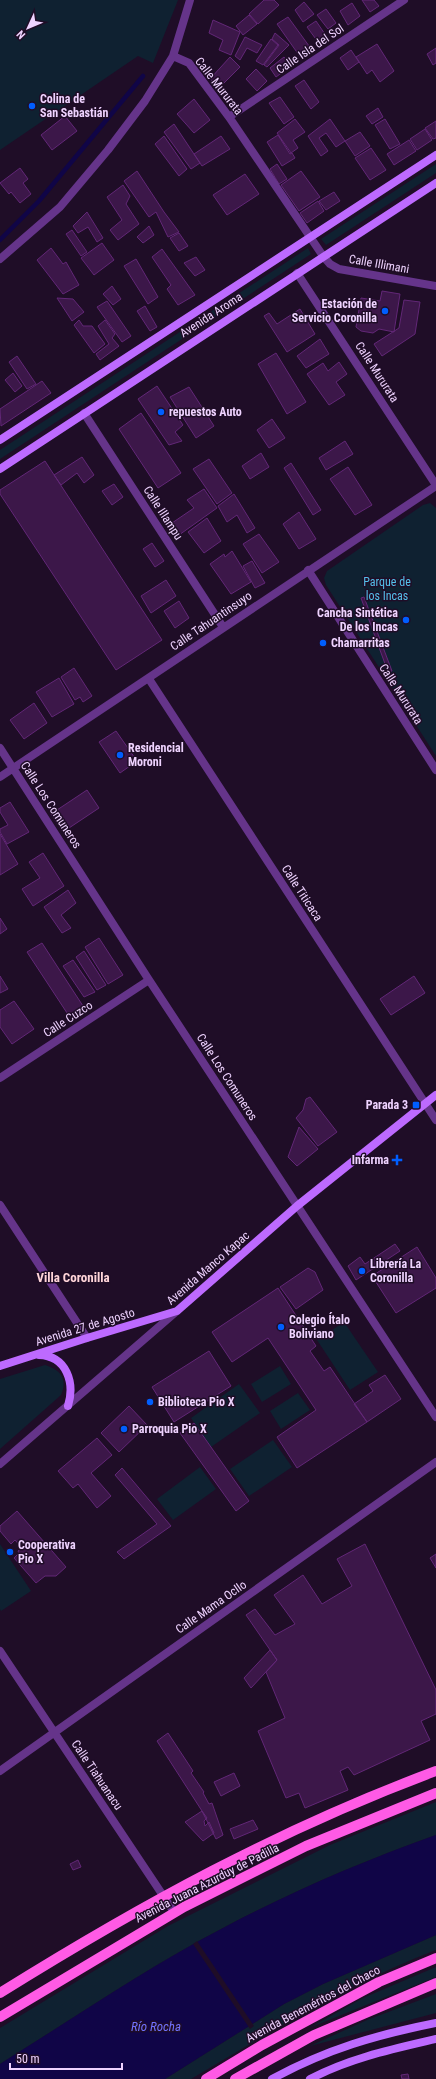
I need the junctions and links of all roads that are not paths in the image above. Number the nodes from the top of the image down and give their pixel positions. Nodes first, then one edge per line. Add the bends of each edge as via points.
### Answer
1 (190, 0) edge
2 (404, 0) edge
3 (173, 56) junction
4 (229, 117) junction
5 (436, 155) edge
6 (436, 183) edge
7 (309, 237) junction
8 (323, 256) junction
9 (0, 259) edge
10 (297, 273) junction
11 (436, 286) edge
12 (84, 413) junction
13 (0, 440) edge
14 (0, 469) edge
15 (436, 485) edge
16 (308, 570) junction
17 (223, 627) junction
18 (149, 679) junction
19 (0, 748) edge
20 (13, 769) junction
21 (436, 770) edge
22 (0, 777) edge
23 (149, 980) junction
24 (0, 1078) edge
25 (436, 1095) edge
26 (424, 1103) junction
27 (436, 1120) edge
28 (0, 1205) edge
29 (297, 1206) junction
30 (177, 1311) junction
31 (87, 1338) junction
32 (36, 1355) junction
33 (0, 1366) edge
34 (68, 1406) junction
35 (436, 1417) edge
36 (436, 1462) edge
37 (0, 1464) edge
38 (0, 1651) edge
39 (54, 1732) junction
40 (0, 1771) edge
41 (436, 1771) edge
42 (436, 1793) edge
43 (163, 1895) junction
44 (174, 1912) junction
45 (436, 1958) edge
46 (436, 1984) edge
47 (0, 1994) edge
48 (0, 2017) edge
49 (436, 2023) edge
50 (436, 2039) edge
51 (206, 2079) edge
52 (235, 2079) edge
53 (272, 2079) edge
54 (310, 2079) edge

1 - 3 street
2 - 4 street, Calle Isla del Sol
3 - 4 street, Calle Mururata via 190,63
3 - 9 street via 145,101 70,196
4 - 7 street, Calle Mururata
5 - 7 main road, Avenida Aroma
6 - 8 main road, Avenida Aroma
7 - 8 street, Calle Mururata
7 - 13 main road, Avenida Aroma
8 - 10 main road, Avenida Aroma
8 - 11 street, Calle Illimani via 339,269
10 - 12 main road, Avenida Aroma
10 - 15 street, Calle Mururata
12 - 14 main road, Avenida Aroma
12 - 17 street, Calle Illampu
15 - 16 street, Calle Tahuantinsuyo
16 - 17 street, Calle Tahuantinsuyo
16 - 21 street, Calle Mururata
17 - 18 street, Calle Tahuantinsuyo
18 - 20 street, Calle Tahuantinsuyo
18 - 26 street, Calle Titicaca
19 - 20 street, Calle Los Comuneros
20 - 22 street, Calle Tahuantinsuyo
20 - 23 street, Calle Los Comuneros
23 - 24 street, Calle Cuzco
23 - 29 street, Calle Los Comuneros
25 - 26 main road, Avenida Manco Kapac
26 - 27 street, Calle Titicaca
26 - 29 main road, Avenida Manco Kapac
28 - 31 street
29 - 30 main road, Avenida Manco Kapac
29 - 35 street, Calle Los Comuneros
30 - 31 main road, Avenida 27 de Agosto
30 - 34 street, Avenida Manco Kapac
31 - 32 main road, Avenida 27 de Agosto
32 - 33 main road, Avenida 27 de Agosto
32 - 34 main road via 48,1355 66,1371 71,1381 72,1394
34 - 37 street, Avenida Manco Kapac
36 - 39 street, Calle Mama Ocllo
38 - 39 street, Calle Tiahuanacu
39 - 40 street, Calle Mama Ocllo
39 - 43 street, Calle Tiahuanacu
41 - 43 main road, Avenida Juana Azurduy de Padilla via 389,1788 274,1838
42 - 44 main road, Avenida Juana Azurduy de Padilla via 306,1846
43 - 44 street, Calle Tiahuanacu
43 - 47 main road, Avenida Juana Azurduy de Padilla
44 - 48 main road, Avenida Juana Azurduy de Padilla
45 - 51 main road, Avenida Beneméritos del Chaco via 379,1982 262,2045
46 - 52 main road via 314,2035
49 - 53 main road via 349,2044 312,2058
50 - 54 main road via 351,2061

